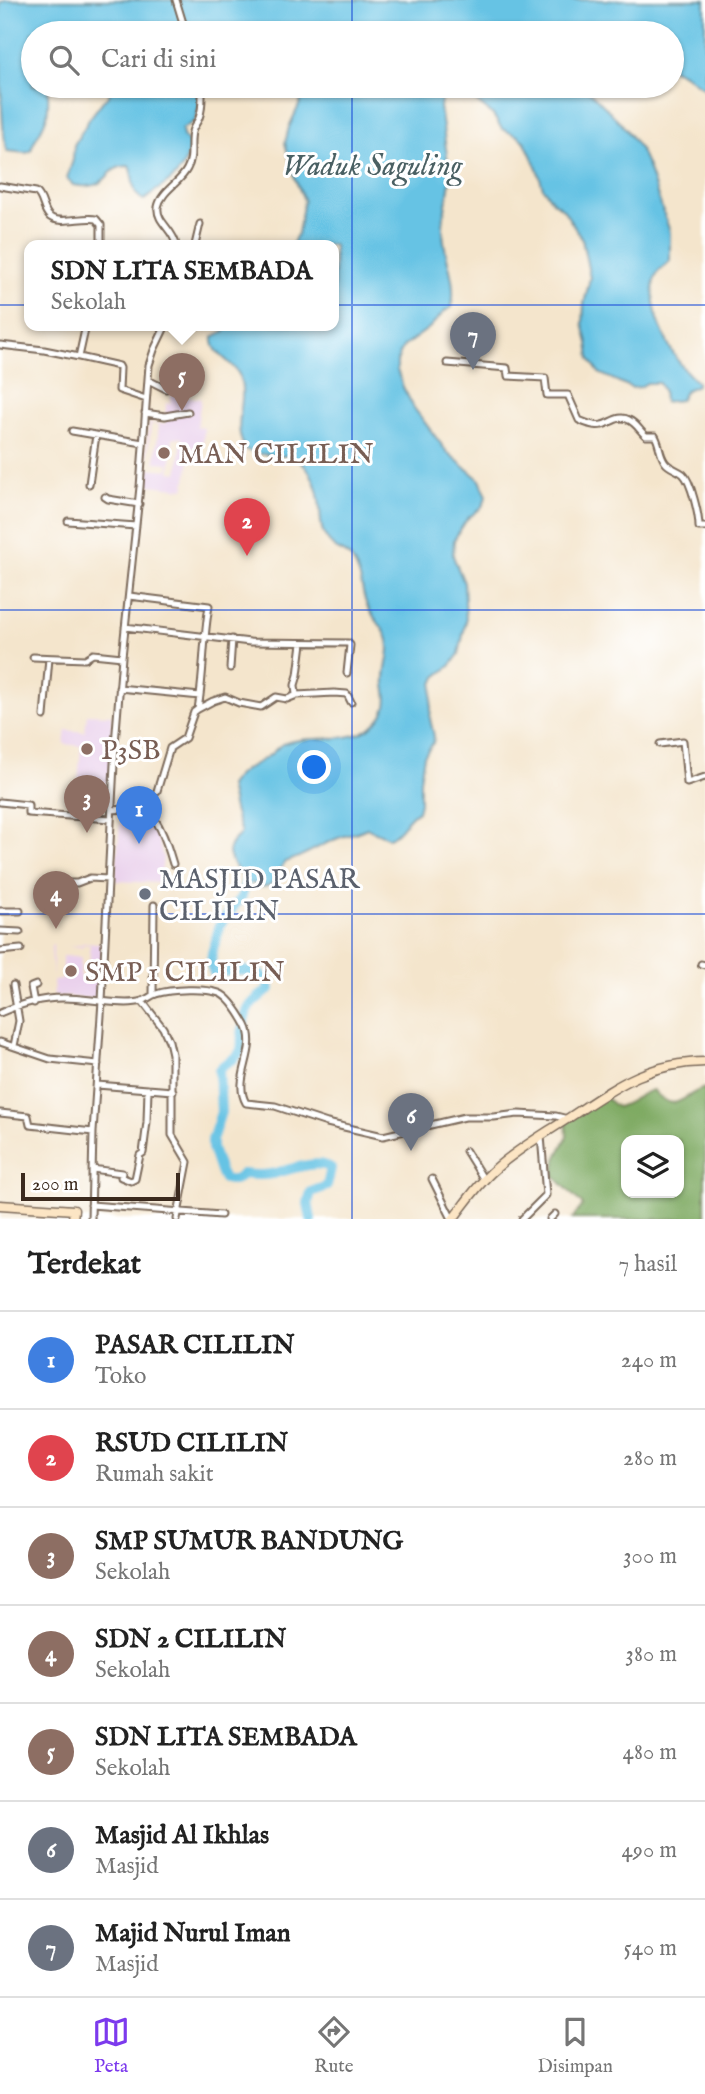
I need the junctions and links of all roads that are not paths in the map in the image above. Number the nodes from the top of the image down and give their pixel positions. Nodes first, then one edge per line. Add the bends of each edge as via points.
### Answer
1 (176, 0) edge
2 (182, 21) edge
3 (202, 98) edge
4 (0, 186) edge
5 (200, 224) dead end
6 (101, 240) edge
7 (175, 240) edge
8 (196, 240) edge
9 (85, 331) edge
10 (163, 331) edge
11 (0, 345) edge
12 (79, 357) junction
13 (447, 363) dead end
14 (184, 373) dead end
15 (148, 380) junction
16 (146, 398) junction
17 (188, 412) dead end
18 (145, 413) junction
19 (72, 431) dead end
20 (96, 435) junction
21 (143, 443) junction
22 (89, 484) dead end
23 (105, 496) dead end
24 (139, 504) junction
25 (68, 521) dead end
26 (136, 526) junction
27 (705, 527) edge
28 (129, 596) junction
29 (125, 627) junction
30 (204, 636) junction
31 (232, 639) junction
32 (302, 643) junction
33 (33, 657) dead end
34 (122, 657) junction
35 (49, 658) junction
36 (230, 668) dead end
37 (347, 673) dead end
38 (119, 688) junction
39 (296, 695) junction
40 (201, 696) junction
41 (351, 702) dead end
42 (198, 709) junction
43 (44, 716) dead end
44 (660, 744) dead end
45 (705, 777) edge
46 (158, 791) dead end
47 (0, 803) edge
48 (112, 810) junction
49 (111, 819) junction
50 (173, 864) dead end
51 (108, 879) junction
52 (64, 883) dead end
53 (154, 905) dead end
54 (0, 911) edge
55 (20, 911) dead end
56 (0, 931) edge
57 (20, 932) dead end
58 (21, 949) dead end
59 (0, 950) edge
60 (13, 985) dead end
61 (36, 985) dead end
62 (153, 994) junction
63 (102, 1001) junction
64 (142, 1001) junction
65 (34, 1003) junction
66 (17, 1007) junction
67 (0, 1013) edge
68 (0, 1042) edge
69 (14, 1046) junction
70 (705, 1062) edge
71 (98, 1064) junction
72 (97, 1085) junction
73 (148, 1089) junction
74 (173, 1091) junction
75 (0, 1113) edge
76 (568, 1119) junction
77 (93, 1132) junction
78 (541, 1136) junction
79 (466, 1151) dead end
80 (92, 1169) junction
81 (432, 1179) dead end
82 (484, 1180) junction
83 (0, 1205) edge
84 (91, 1208) junction
85 (74, 1215) edge
86 (221, 1215) dead end
87 (177, 1216) edge
88 (91, 1219) edge
89 (452, 1219) edge
90 (522, 1219) edge

1 - 2 street
3 - 7 street via 192,132 190,163 158,208
4 - 6 street via 39,193 46,212 55,219 96,219
5 - 8 street
9 - 12 street
10 - 15 street via 151,357
11 - 12 street
12 - 16 street via 118,366 119,390
13 - 27 street via 504,366 508,376 545,378 547,395 568,395 579,420 604,425 625,418 646,436 655,436 665,462 686,477 699,527
14 - 15 street via 166,390
15 - 16 street
16 - 18 street
17 - 18 street
18 - 21 street
19 - 20 street
20 - 21 street
20 - 22 street
21 - 24 street
23 - 24 street
24 - 26 street
25 - 26 street
26 - 28 street
28 - 29 street
28 - 30 street via 208,604
29 - 30 street
29 - 34 street
30 - 31 street
30 - 40 street
31 - 32 street
31 - 36 street
32 - 37 street via 349,643
32 - 39 street
33 - 35 street
34 - 35 street
34 - 38 street
35 - 43 street
38 - 40 street
38 - 48 street
39 - 41 street via 345,694
39 - 42 street via 276,697 261,707 225,697
40 - 42 street
42 - 46 street via 185,739 170,748
44 - 45 street via 684,742 687,783
47 - 49 street via 28,805 28,813 53,817
48 - 49 street
48 - 50 street via 149,813
49 - 51 street
51 - 52 street
51 - 63 street
53 - 62 street
54 - 55 street
56 - 57 street
58 - 59 street
60 - 66 street
61 - 65 street via 31,987
62 - 64 street
62 - 76 street via 181,990 223,994 248,1027 242,1091 249,1104 275,1106 383,1136 465,1117 518,1114
63 - 64 street
63 - 65 street via 62,998
63 - 71 street
64 - 74 street via 169,1041
65 - 66 street
66 - 67 street
66 - 69 street via 19,1028
68 - 69 street
69 - 71 street via 50,1059
70 - 76 main road via 676,1064 639,1075
71 - 72 street
72 - 73 street
72 - 77 street
73 - 74 street
73 - 80 street via 143,1153 135,1179
74 - 87 street via 172,1135 188,1162
75 - 77 street via 28,1116 30,1125
76 - 78 main road
77 - 80 street
78 - 82 main road
78 - 90 street via 547,1195
79 - 82 street
80 - 84 street
81 - 89 street
82 - 89 main road
83 - 85 main road
84 - 85 street
84 - 87 street
84 - 88 street
86 - 87 street

